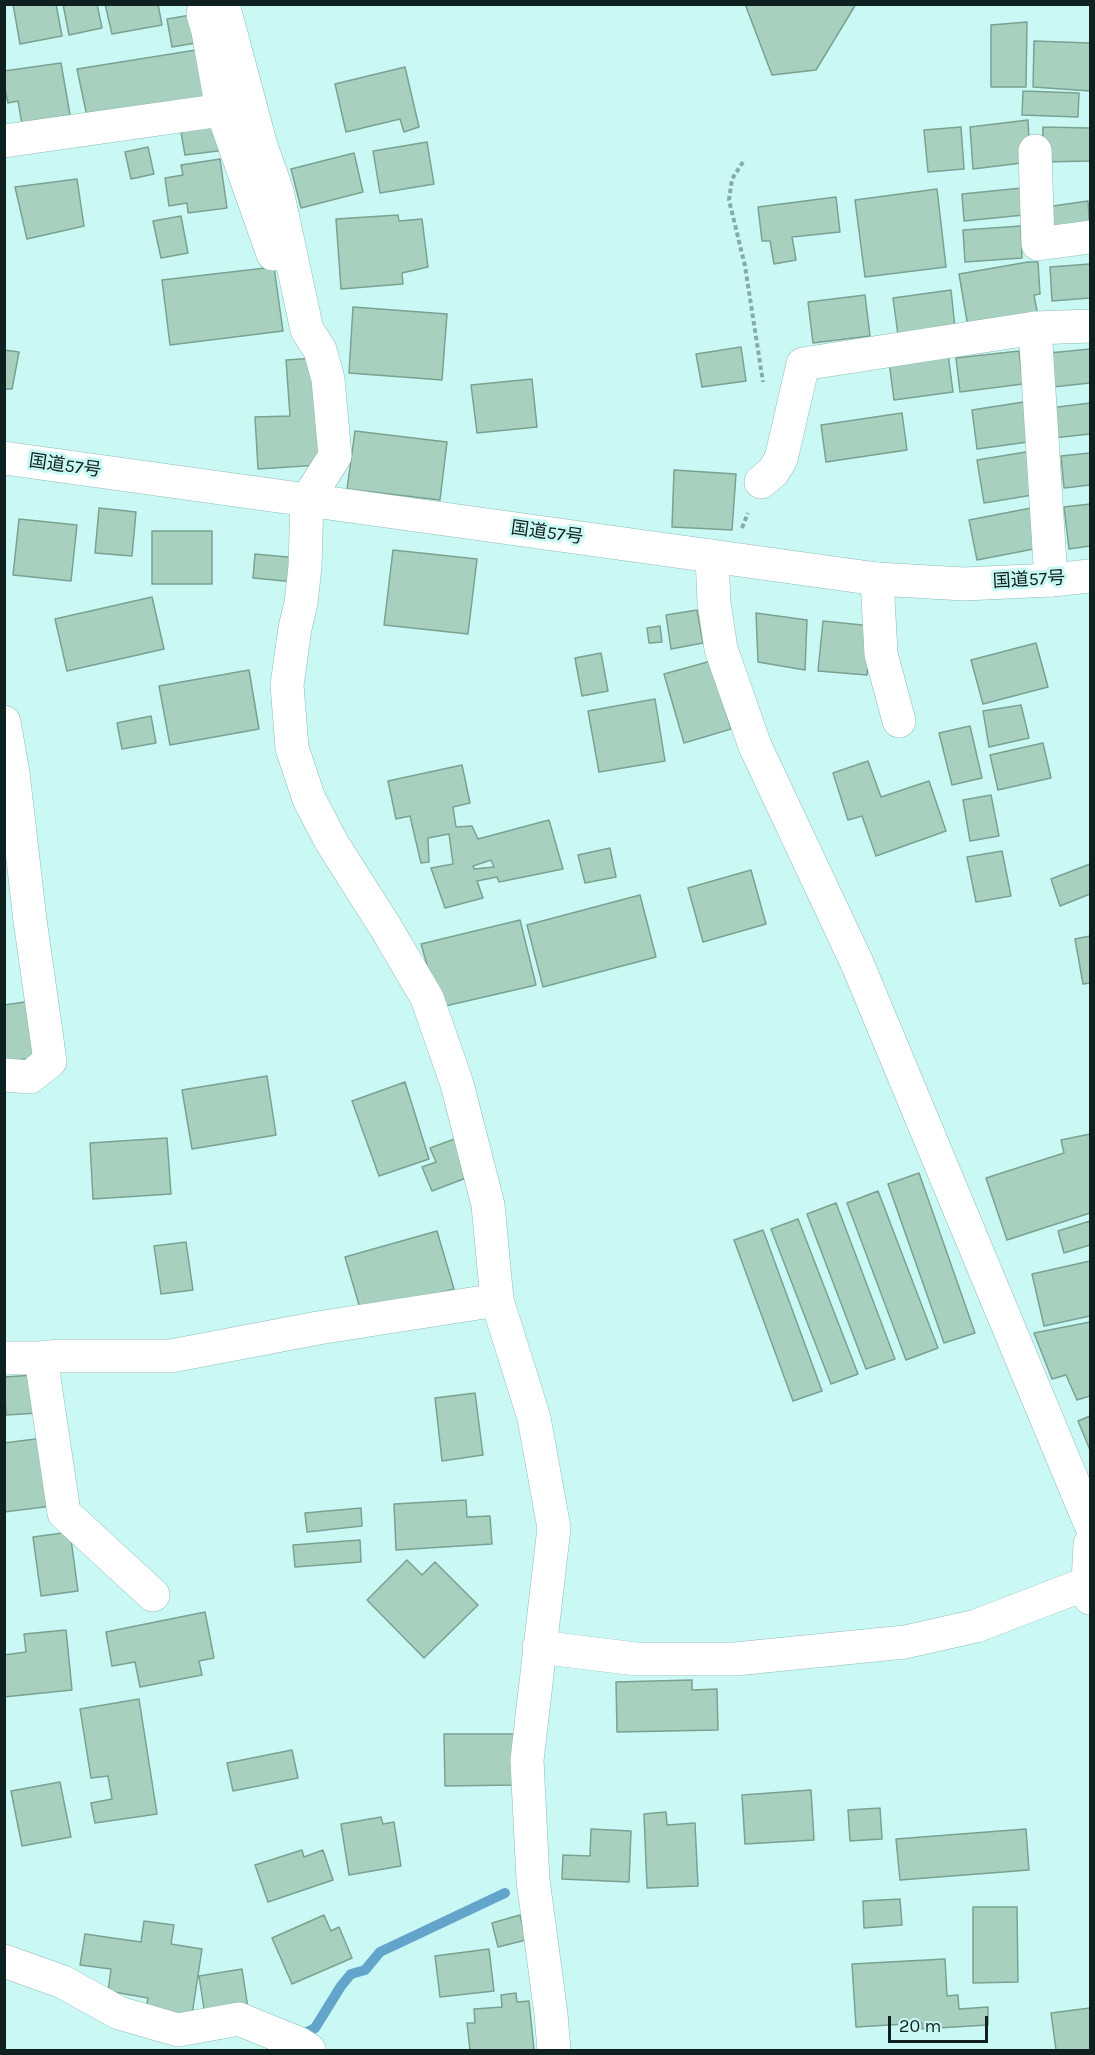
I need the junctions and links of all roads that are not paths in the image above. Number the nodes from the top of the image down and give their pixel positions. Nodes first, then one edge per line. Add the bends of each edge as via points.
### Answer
1 (200, 4) edge
2 (223, 4) edge
3 (222, 110) junction
4 (4, 141) edge
5 (1035, 151) dead end
6 (1090, 237) edge
7 (1090, 326) edge
8 (1035, 328) junction
9 (307, 330) junction
10 (4, 458) edge
11 (761, 482) road end
12 (307, 500) junction
13 (712, 556) junction
14 (1090, 576) edge
15 (877, 579) junction
16 (1051, 580) junction
17 (898, 721) dead end
18 (4, 722) edge
19 (4, 1075) edge
20 (497, 1300) junction
21 (4, 1358) edge
22 (41, 1358) junction
23 (1090, 1523) edge
24 (1090, 1544) edge
25 (1089, 1591) edge
26 (153, 1595) dead end
27 (539, 1647) junction
28 (4, 1961) edge
29 (309, 2050) edge
30 (554, 2050) edge

1 - 3 main road
2 - 9 main road via 277,191
3 - 4 main road
3 - 9 main road via 273,254
5 - 6 main road via 1038,244
7 - 8 main road
8 - 11 main road via 802,364 781,459
8 - 16 main road
9 - 12 main road via 320,350 328,379 335,456
10 - 12 main road, 国道57号
12 - 13 main road, 国道57号
12 - 20 main road via 303,591 288,685 292,748 309,799 332,843 427,998 457,1084 488,1205
13 - 15 main road, 国道57号
13 - 23 main road via 721,649 755,746 857,963
14 - 16 main road, 国道57号
15 - 16 main road, 国道57号 via 964,584
15 - 17 main road via 881,654
18 - 19 main road via 50,1061 30,1077
20 - 22 main road via 171,1356
20 - 27 main road via 534,1418 555,1528
21 - 22 main road
22 - 26 main road via 64,1512
24 - 25 main road
25 - 27 main road via 976,1626 905,1642 735,1659 636,1659
27 - 30 main road via 527,1760 533,1880
28 - 29 main road via 63,1982 119,2013 178,2030 240,2019

